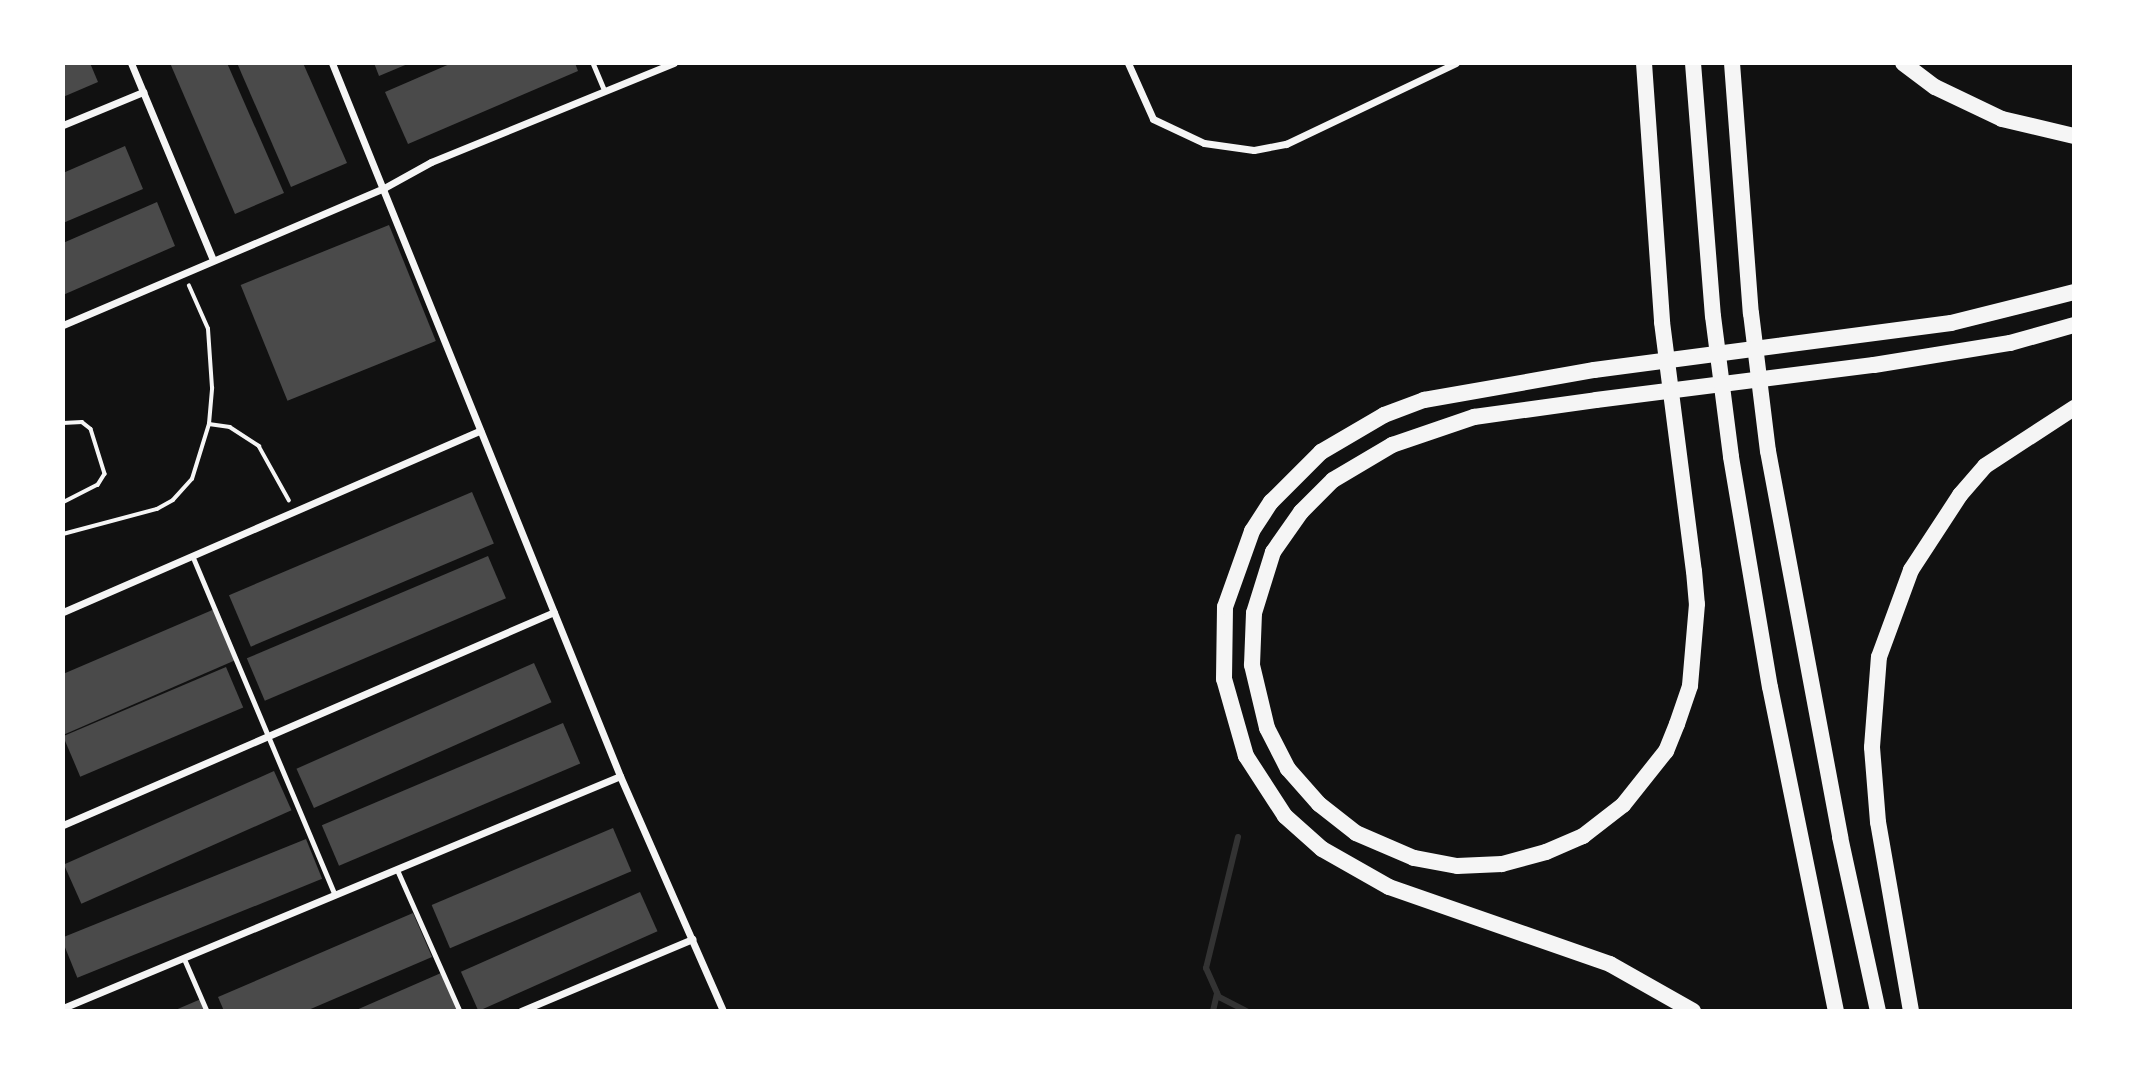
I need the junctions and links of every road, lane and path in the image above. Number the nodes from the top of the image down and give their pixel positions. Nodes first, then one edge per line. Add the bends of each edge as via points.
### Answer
1 (131, 63) edge
2 (332, 63) edge
3 (593, 63) edge
4 (674, 63) edge
5 (1128, 63) edge
6 (1455, 63) edge
7 (1644, 63) edge
8 (1693, 63) edge
9 (1732, 63) edge
10 (1903, 63) edge
11 (606, 91) junction
12 (143, 92) junction
13 (63, 125) edge
14 (2074, 136) edge
15 (384, 188) junction
16 (213, 260) junction
17 (188, 284) dead end
18 (2074, 292) edge
19 (2074, 325) edge
20 (63, 326) edge
21 (2074, 408) edge
22 (63, 423) edge
23 (209, 424) junction
24 (480, 431) junction
25 (289, 502) dead end
26 (63, 503) edge
27 (63, 534) edge
28 (194, 559) junction
29 (63, 612) edge
30 (554, 612) junction
31 (267, 737) junction
32 (620, 776) junction
33 (63, 825) edge
34 (397, 869) junction
35 (335, 895) junction
36 (692, 939) junction
37 (184, 958) junction
38 (63, 998) edge
39 (65, 1007) edge
40 (207, 1011) edge
41 (460, 1011) edge
42 (521, 1011) edge
43 (723, 1011) edge
44 (1693, 1011) edge
45 (1836, 1011) edge
46 (1878, 1011) edge
47 (1911, 1011) edge

1 - 12 street
2 - 15 street
3 - 11 lane
4 - 11 street
5 - 6 street via 1153,119 1204,143 1254,150 1286,144
7 - 19 highway via 1662,322 1698,604 1690,686 1677,724 1665,751 1623,805 1583,836 1545,852 1502,863 1457,866 1414,858 1376,844 1337,821 1302,788 1267,728 1254,683 1251,637 1258,591 1273,552 1315,496 1371,454 1430,429 1474,417 1596,400 1874,365 2010,343
8 - 45 highway via 1713,316 1731,457 1770,688
9 - 46 highway via 1751,313 1768,451 1840,837
10 - 14 highway via 1935,87 2002,119
11 - 15 street via 431,162
12 - 13 street
12 - 16 street
15 - 16 street
15 - 24 street
16 - 20 street
17 - 23 path via 208,329
18 - 44 highway via 2012,311 1869,335 1594,370 1424,400 1384,415 1321,452 1271,502 1238,562 1225,607 1224,679 1246,756 1265,791 1304,837 1389,887 1610,964
21 - 47 highway via 1985,466 1960,495 1910,570 1879,657 1872,747 1878,822
22 - 26 path via 82,422 91,429 105,474 98,485
23 - 25 path via 230,427 259,446
23 - 27 path via 192,478 173,500
24 - 28 street
24 - 30 street
28 - 29 street
28 - 31 lane
30 - 31 street
30 - 32 street
31 - 33 street
31 - 35 lane
32 - 34 street
32 - 36 street
34 - 35 street
34 - 41 lane
35 - 37 street
36 - 42 street
36 - 43 street
37 - 39 street
37 - 40 lane
38 - 39 lane

